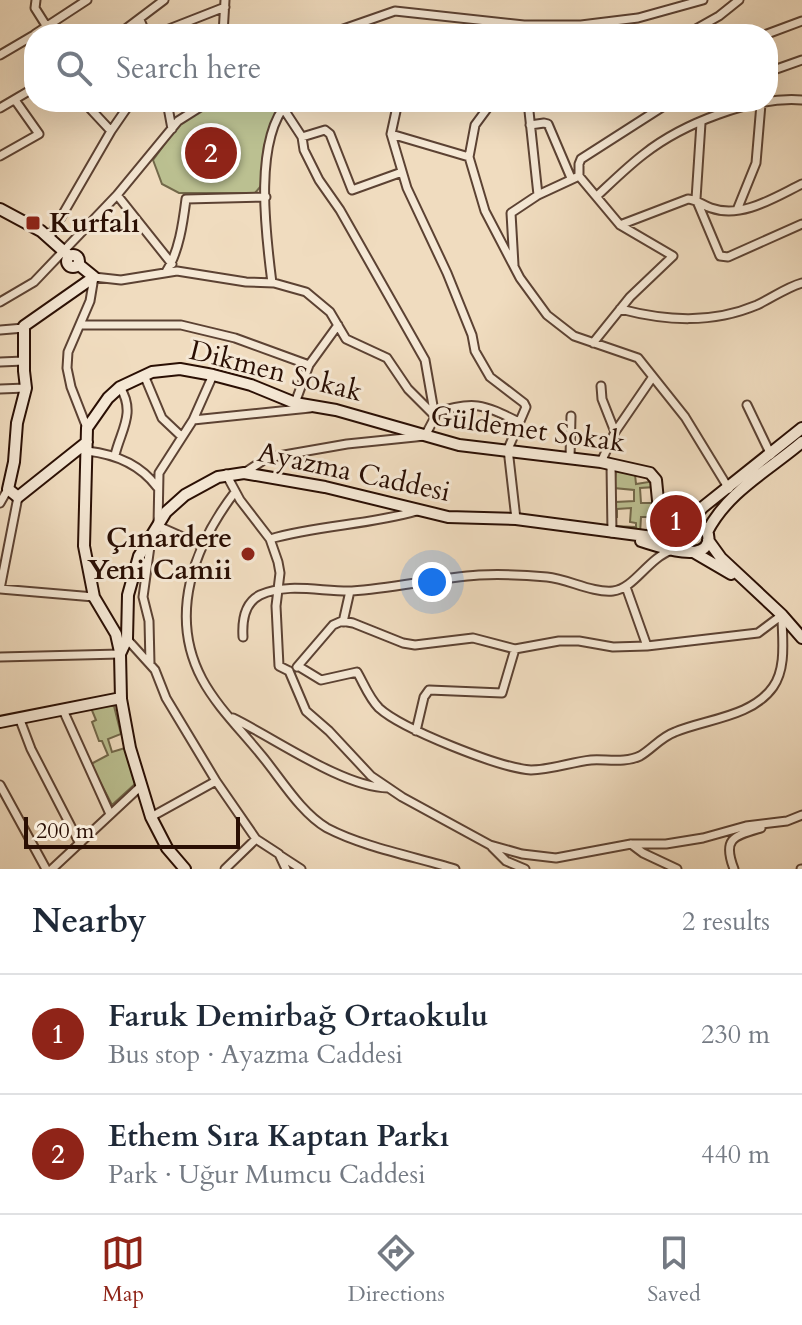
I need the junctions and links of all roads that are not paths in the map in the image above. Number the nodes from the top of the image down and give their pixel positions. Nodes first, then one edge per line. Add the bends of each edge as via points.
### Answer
1 (36, 0) edge
2 (164, 0) edge
3 (389, 0) edge
4 (703, 0) edge
5 (739, 0) edge
6 (85, 1) edge
7 (225, 4) edge
8 (395, 11) junction
9 (140, 20) junction
10 (802, 21) edge
11 (45, 24) edge
12 (51, 24) edge
13 (134, 24) edge
14 (142, 24) edge
15 (179, 24) edge
16 (224, 24) edge
17 (358, 24) edge
18 (515, 24) edge
19 (593, 24) edge
20 (705, 24) edge
21 (778, 30) edge
22 (24, 40) edge
23 (0, 55) edge
24 (802, 60) edge
25 (778, 68) edge
26 (24, 94) edge
27 (15, 100) junction
28 (802, 100) edge
29 (778, 102) edge
30 (0, 108) edge
31 (93, 112) edge
32 (124, 112) edge
33 (169, 112) edge
34 (192, 112) edge
35 (282, 112) edge
36 (290, 112) edge
37 (396, 112) edge
38 (485, 112) edge
39 (529, 112) edge
40 (655, 112) edge
41 (725, 112) edge
42 (760, 112) edge
43 (701, 123) junction
44 (530, 125) junction
45 (172, 129) junction
46 (111, 131) junction
47 (391, 134) junction
48 (302, 137) junction
49 (0, 156) edge
50 (469, 157) junction
51 (402, 172) junction
52 (575, 177) junction
53 (802, 184) edge
54 (117, 195) junction
55 (538, 195) junction
56 (597, 196) junction
57 (266, 197) junction
58 (696, 199) junction
59 (737, 210) junction
60 (3, 215) edge
61 (802, 224) edge
62 (620, 225) junction
63 (49, 238) junction
64 (66, 254) junction
65 (172, 264) junction
66 (514, 267) junction
67 (166, 272) junction
68 (94, 277) junction
69 (272, 283) junction
70 (802, 283) edge
71 (0, 302) edge
72 (620, 309) junction
73 (80, 325) junction
74 (338, 325) junction
75 (24, 328) junction
76 (0, 330) edge
77 (593, 343) junction
78 (24, 361) junction
79 (0, 362) edge
80 (309, 365) junction
81 (144, 375) junction
82 (213, 375) junction
83 (652, 378) junction
84 (601, 386) dead end
85 (120, 387) junction
86 (26, 388) junction
87 (0, 389) edge
88 (295, 403) junction
89 (747, 405) dead end
90 (315, 407) junction
91 (434, 414) junction
92 (571, 416) dead end
93 (193, 420) junction
94 (519, 422) junction
95 (87, 428) junction
96 (802, 428) edge
97 (615, 432) junction
98 (181, 436) junction
99 (425, 436) junction
100 (802, 442) edge
101 (87, 447) junction
102 (508, 449) junction
103 (770, 453) junction
104 (115, 455) junction
105 (570, 458) junction
106 (606, 463) junction
107 (777, 464) junction
108 (244, 473) junction
109 (226, 474) junction
110 (158, 487) junction
111 (8, 489) junction
112 (731, 491) junction
113 (235, 492) junction
114 (18, 497) junction
115 (0, 503) edge
116 (417, 511) junction
117 (516, 519) junction
118 (686, 525) junction
119 (155, 530) junction
120 (671, 531) junction
121 (612, 533) junction
122 (708, 536) junction
123 (270, 539) junction
124 (201, 545) junction
125 (674, 549) junction
126 (691, 552) junction
127 (743, 581) junction
128 (626, 587) junction
129 (0, 589) edge
130 (278, 590) junction
131 (350, 591) junction
132 (94, 597) junction
133 (782, 615) junction
134 (802, 619) edge
135 (343, 622) junction
136 (801, 636) edge
137 (243, 637) dead end
138 (127, 639) junction
139 (647, 646) junction
140 (515, 649) junction
141 (120, 654) junction
142 (0, 657) edge
143 (150, 664) junction
144 (298, 666) junction
145 (289, 671) junction
146 (121, 698) junction
147 (63, 710) junction
148 (231, 717) junction
149 (20, 720) junction
150 (0, 722) edge
151 (416, 731) junction
152 (216, 781) junction
153 (0, 785) edge
154 (142, 785) junction
155 (389, 788) junction
156 (110, 814) junction
157 (802, 815) edge
158 (151, 817) junction
159 (787, 821) junction
160 (256, 839) junction
161 (80, 844) junction
162 (631, 844) junction
163 (490, 845) junction
164 (279, 854) junction
165 (46, 869) edge
166 (52, 869) edge
167 (185, 869) edge
168 (225, 869) edge
169 (286, 869) edge
170 (301, 869) edge
171 (455, 869) edge
172 (525, 869) edge
173 (677, 869) edge
174 (734, 869) edge

1 - 11 street
2 - 9 street
3 - 8 street
4 - 19 street
5 - 20 street
6 - 12 street
7 - 15 street
7 - 16 street
8 - 17 street
8 - 18 street
9 - 13 street
9 - 14 street
10 - 21 street
22 - 23 street
24 - 25 street
26 - 27 street
27 - 30 street
27 - 49 street via 39,134
28 - 29 street
31 - 46 street
32 - 46 street
33 - 45 street
34 - 45 street
35 - 57 street via 271,134
36 - 48 street
37 - 47 street
38 - 50 street via 475,125
39 - 44 street
40 - 52 street via 581,159
41 - 43 street
42 - 59 street via 756,163
43 - 56 street via 659,144
43 - 58 street
44 - 52 street via 548,124
44 - 55 street
45 - 54 street
46 - 63 street
47 - 50 street
47 - 51 street
48 - 51 street via 325,130 330,134 352,190
48 - 91 street via 319,180 425,360
50 - 66 street via 485,211
51 - 94 street via 478,358 501,389 526,407
52 - 55 street
52 - 56 street
53 - 59 street
54 - 64 street
54 - 65 street
55 - 66 street via 511,213
56 - 62 street
57 - 65 street via 186,199
57 - 69 street
58 - 59 street via 711,208
58 - 61 street via 720,256
58 - 62 street
60 - 63 street
62 - 72 street via 673,256
63 - 64 street
64 - 68 street via 69,265 78,264
64 - 71 street
65 - 67 street
66 - 77 street via 547,315
67 - 68 street via 121,280
67 - 69 street
68 - 73 street
68 - 75 street
69 - 74 street via 306,292
70 - 72 street via 755,306 705,319
72 - 77 street
73 - 80 street via 181,325
73 - 95 street via 67,368
74 - 80 street
74 - 91 street via 346,339 387,358
75 - 76 street
75 - 78 street
77 - 83 street via 638,358
78 - 79 street
78 - 86 street
80 - 88 street
81 - 82 street, Dikmen Sokak via 180,369
81 - 85 street, Dikmen Sokak
81 - 98 street via 162,418
82 - 88 street, Dikmen Sokak
82 - 93 street
83 - 97 street
83 - 112 street via 685,417
84 - 97 street
85 - 95 street, Dikmen Sokak
85 - 104 street via 129,410
86 - 87 street
86 - 111 street
88 - 90 street, Dikmen Sokak
89 - 103 street
90 - 93 street
90 - 99 street, Dikmen Sokak
91 - 94 street via 474,404
91 - 99 street
92 - 105 street
93 - 98 street
94 - 102 street
95 - 101 street
96 - 103 street
97 - 106 street
98 - 110 street via 159,473
99 - 102 street, Güldemet Sokak
99 - 108 street, Güldemet Sokak via 267,458
100 - 107 street
101 - 104 street
101 - 114 street
101 - 132 street via 84,546
102 - 105 street, Güldemet Sokak
102 - 117 street
103 - 107 street
103 - 112 street
104 - 110 street
105 - 106 street, Güldemet Sokak
106 - 120 street, Güldemet Sokak via 653,475 660,521
106 - 121 street
107 - 112 street
108 - 109 street, Ayazma Caddesi
108 - 116 street, Ayazma Caddesi
109 - 113 street
109 - 119 street, Ayazma Caddesi via 181,498
110 - 119 street
111 - 114 street
111 - 115 street
112 - 118 street via 703,507
112 - 122 street
113 - 123 street
113 - 124 street
114 - 129 street
116 - 117 street, Ayazma Caddesi
116 - 123 street
117 - 121 street, Ayazma Caddesi
118 - 120 street, Ayazma Caddesi
118 - 122 street via 701,525
118 - 126 street via 678,541
119 - 124 street
119 - 138 street, Ayazma Caddesi via 132,578
119 - 143 street via 143,597
120 - 121 street, Ayazma Caddesi via 653,537
121 - 125 street
122 - 126 street via 702,550
122 - 127 street
123 - 130 street via 280,573
124 - 148 street via 185,622 202,678
125 - 126 street
125 - 128 street via 655,558
126 - 127 street
127 - 133 street
128 - 131 street via 611,591 560,579 489,575
128 - 139 street
129 - 132 street
130 - 131 street
130 - 137 street via 250,603
130 - 145 street via 279,666
131 - 135 street
132 - 141 street via 116,634
133 - 136 street
133 - 139 street via 758,633
133 - 151 street via 783,655 771,690 727,716 674,732 639,757 515,768
134 - 136 street
135 - 140 street via 415,645 473,638
135 - 144 street via 333,625
138 - 141 street, Ayazma Caddesi
138 - 143 street
139 - 140 street via 559,641
140 - 151 street via 502,693 429,690
141 - 142 street
141 - 146 street, Ayazma Caddesi
143 - 152 street
144 - 145 street
144 - 151 street via 321,680 357,672 377,705
145 - 155 street via 306,711
146 - 147 street
146 - 154 street, Ayazma Caddesi
147 - 149 street
147 - 156 street
148 - 155 street via 341,776
148 - 171 street via 318,822 345,836
149 - 150 street
149 - 161 street
152 - 158 street
152 - 160 street
153 - 165 street
154 - 156 street
154 - 158 street, Ayazma Caddesi
155 - 163 street
156 - 161 street
157 - 159 street
158 - 167 street, Ayazma Caddesi
159 - 162 street via 666,844
159 - 174 street via 730,842
160 - 164 street
160 - 168 street
161 - 166 street
162 - 163 street via 556,858
162 - 173 street
163 - 172 street via 506,861
164 - 169 street
164 - 170 street

